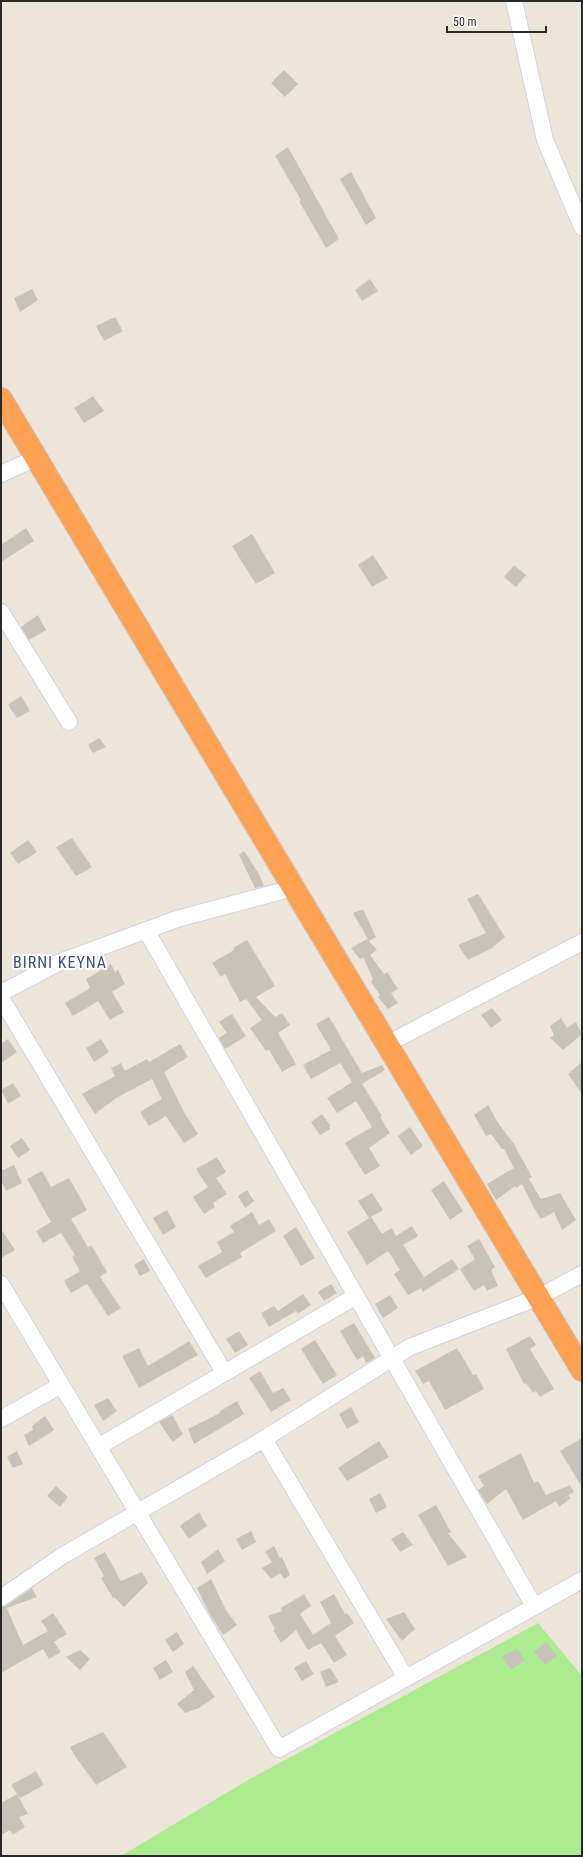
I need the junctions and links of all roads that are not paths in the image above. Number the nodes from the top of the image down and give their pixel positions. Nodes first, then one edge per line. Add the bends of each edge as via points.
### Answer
1 (514, 1) edge
2 (582, 226) edge
3 (1, 399) edge
4 (36, 458) junction
5 (1, 474) edge
6 (1, 612) edge
7 (68, 722) dead end
8 (293, 888) junction
9 (146, 930) junction
10 (582, 942) edge
11 (1, 993) edge
12 (1, 998) edge
13 (387, 1044) junction
14 (582, 1274) edge
15 (1, 1284) edge
16 (356, 1296) junction
17 (538, 1297) junction
18 (392, 1358) junction
19 (582, 1370) edge
20 (224, 1372) junction
21 (61, 1385) junction
22 (1, 1419) edge
23 (264, 1439) junction
24 (98, 1447) junction
25 (138, 1512) junction
26 (582, 1580) edge
27 (1, 1598) edge
28 (534, 1606) junction
29 (406, 1678) junction

1 - 2 street via 545,140
3 - 4 highway
4 - 5 street
4 - 8 highway
6 - 7 street
8 - 9 street via 177,919
8 - 13 highway
9 - 11 street via 60,962
9 - 16 street
10 - 13 street
12 - 20 street
13 - 17 highway
14 - 17 street
15 - 21 street
16 - 18 street
16 - 20 street
17 - 18 street via 410,1347
17 - 19 highway
18 - 23 street
18 - 28 street
20 - 24 street
21 - 22 street
21 - 24 street
23 - 25 street
23 - 29 street
24 - 25 street
25 - 27 street via 62,1556
25 - 29 street via 279,1749
26 - 28 street
28 - 29 street

